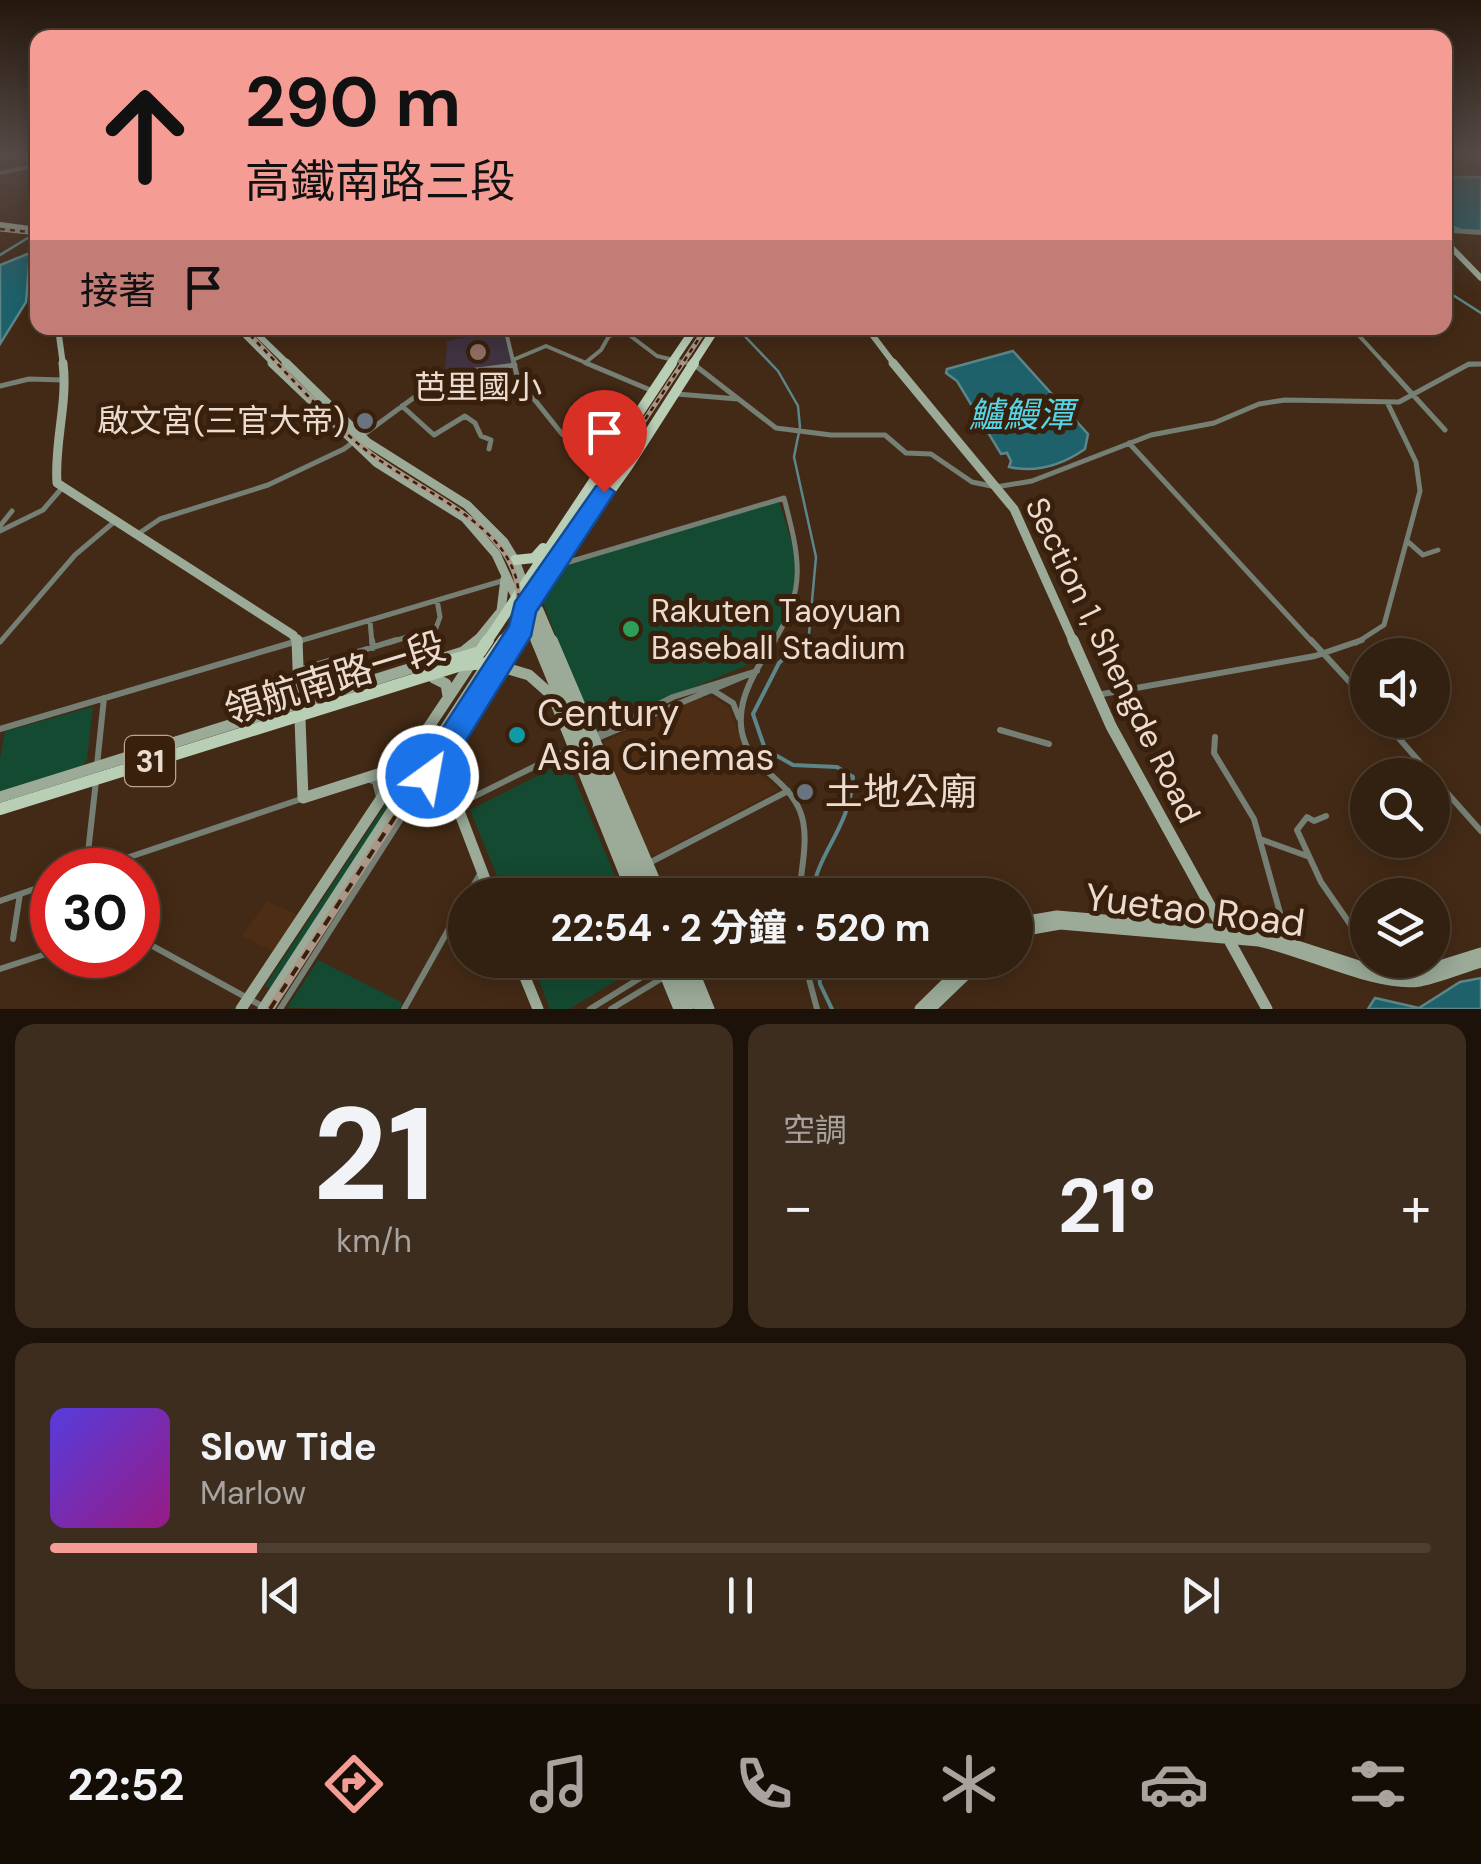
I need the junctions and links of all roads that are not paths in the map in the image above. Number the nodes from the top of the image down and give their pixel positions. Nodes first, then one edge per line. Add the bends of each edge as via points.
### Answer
1 (0, 228) edge
2 (1452, 231) edge
3 (30, 232) edge
4 (1481, 233) edge
5 (1452, 248) edge
6 (1481, 278) edge
7 (61, 335) edge
8 (245, 335) edge
9 (258, 335) edge
10 (507, 335) edge
11 (614, 335) edge
12 (630, 335) edge
13 (687, 335) edge
14 (709, 335) edge
15 (873, 335) edge
16 (1358, 335) edge
17 (671, 359) junction
18 (515, 362) junction
19 (691, 362) junction
20 (585, 363) junction
21 (1481, 364) edge
22 (66, 380) junction
23 (0, 386) edge
24 (648, 389) junction
25 (673, 394) junction
26 (1414, 395) junction
27 (738, 399) junction
28 (1388, 404) junction
29 (402, 406) junction
30 (636, 416) junction
31 (659, 416) junction
32 (623, 427) junction
33 (1445, 430) dead end
34 (644, 432) junction
35 (582, 435) junction
36 (570, 439) junction
37 (358, 441) junction
38 (1129, 443) junction
39 (489, 449) dead end
40 (996, 487) junction
41 (62, 488) junction
42 (12, 511) dead end
43 (114, 522) junction
44 (0, 529) edge
45 (136, 535) junction
46 (549, 540) junction
47 (1407, 541) junction
48 (570, 546) junction
49 (1438, 550) dead end
50 (580, 558) junction
51 (515, 560) junction
52 (540, 562) junction
53 (555, 566) junction
54 (499, 567) dead end
55 (505, 580) junction
56 (521, 591) junction
57 (437, 600) junction
58 (527, 605) junction
59 (370, 620) junction
60 (298, 641) junction
61 (0, 642) edge
62 (373, 648) junction
63 (1326, 655) junction
64 (456, 659) junction
65 (489, 660) junction
66 (431, 662) junction
67 (470, 666) junction
68 (299, 670) junction
69 (757, 671) junction
70 (434, 678) junction
71 (1350, 682) edge
72 (706, 688) junction
73 (1096, 695) junction
74 (104, 698) junction
75 (558, 699) junction
76 (447, 700) junction
77 (300, 711) junction
78 (740, 720) junction
79 (0, 729) edge
80 (1000, 730) dead end
81 (1215, 737) dead end
82 (1399, 738) edge
83 (583, 743) junction
84 (1049, 744) dead end
85 (1416, 758) edge
86 (403, 766) junction
87 (423, 774) junction
88 (96, 776) junction
89 (365, 778) junction
90 (788, 791) junction
91 (1450, 796) edge
92 (304, 798) junction
93 (379, 802) junction
94 (457, 805) junction
95 (0, 806) edge
96 (1326, 816) dead end
97 (1481, 831) edge
98 (1260, 839) junction
99 (91, 848) edge
100 (155, 848) edge
101 (1307, 856) junction
102 (636, 870) junction
103 (481, 871) junction
104 (477, 878) edge
105 (484, 878) edge
106 (635, 878) edge
107 (638, 878) edge
108 (641, 878) edge
109 (644, 878) edge
110 (799, 878) edge
111 (30, 891) edge
112 (20, 894) junction
113 (0, 900) edge
114 (1033, 920) edge
115 (1350, 922) edge
116 (1033, 929) edge
117 (448, 930) edge
118 (1226, 935) junction
119 (1287, 938) junction
120 (13, 939) dead end
121 (160, 952) edge
122 (1481, 953) edge
123 (30, 959) edge
124 (1350, 960) edge
125 (1450, 962) edge
126 (1481, 962) edge
127 (1350, 963) edge
128 (0, 969) edge
129 (1450, 971) edge
130 (525, 978) edge
131 (647, 978) edge
132 (654, 978) edge
133 (675, 978) edge
134 (678, 978) edge
135 (681, 978) edge
136 (684, 978) edge
137 (809, 978) edge
138 (956, 978) edge
139 (959, 978) edge
140 (244, 1004) edge
141 (264, 1009) edge
142 (280, 1009) edge
143 (404, 1009) edge
144 (538, 1009) edge
145 (590, 1009) edge
146 (611, 1009) edge
147 (680, 1009) edge
148 (688, 1009) edge
149 (700, 1009) edge
150 (708, 1009) edge
151 (817, 1009) edge
152 (920, 1009) edge
153 (930, 1009) edge
154 (1267, 1009) edge

1 - 3 street
2 - 4 street
5 - 6 street
7 - 22 street
8 - 37 street
9 - 37 street
10 - 18 street
11 - 20 street
12 - 17 street via 649,352
13 - 17 main road
14 - 19 main road
15 - 40 street, Section 1, Shengde Road
16 - 26 street
17 - 19 street
17 - 24 main road
17 - 30 main road
18 - 20 street via 544,345
18 - 29 street via 449,372
18 - 36 street via 520,389
19 - 25 main road
19 - 27 street
19 - 34 main road
20 - 24 street
21 - 26 street via 1469,364
22 - 23 street
22 - 41 street via 54,477
24 - 32 main road
25 - 27 street
25 - 31 main road
26 - 28 street
26 - 33 street
27 - 40 street via 766,422 794,431 885,435 906,453 931,454 972,482
28 - 38 street via 1258,404 1214,423
28 - 47 street via 1419,474
29 - 37 street
29 - 39 street via 434,434 466,416 490,440
30 - 32 main road
30 - 52 main road
31 - 34 main road
31 - 48 main road
32 - 36 street via 614,426 593,452
32 - 46 main road
34 - 53 main road
35 - 35 street via 600,424 590,408 576,406
35 - 36 street
37 - 45 street via 268,485 160,519
37 - 51 street via 467,505
37 - 56 street via 476,528
38 - 40 street
38 - 63 street
40 - 73 street, Section 1, Shengde Road via 1014,509
41 - 43 street
41 - 44 street via 43,510
42 - 44 street
43 - 45 street
43 - 61 street via 75,554
45 - 60 street
46 - 51 main road via 534,558
46 - 52 main road
46 - 56 main road
47 - 49 street via 1423,555
47 - 63 street via 1384,625
48 - 50 street
48 - 53 main road
50 - 53 street
50 - 69 street via 784,498 798,553 798,588
51 - 56 street
52 - 56 main road
53 - 58 main road
54 - 55 street
55 - 57 street
55 - 66 street via 504,607 484,635 462,652
56 - 58 street
56 - 65 main road
57 - 59 street
57 - 62 street via 436,628
58 - 65 main road
58 - 75 street
58 - 83 street via 538,609
59 - 60 street
59 - 62 street
60 - 68 street
60 - 74 street
62 - 68 street
63 - 71 street
63 - 73 street
64 - 65 main road, 31
64 - 66 street, 31
64 - 77 main road, 領航南路一段 / 31
65 - 67 main road, 領航南路一段 / 31
65 - 75 street via 529,675
65 - 87 street
66 - 77 street, 領航南路一段 / 31
67 - 70 street, 領航南路一段 / 31
67 - 76 street
67 - 77 main road, 領航南路一段 / 31
68 - 77 street
69 - 72 street
69 - 78 street
70 - 76 street via 446,684
70 - 77 street, 領航南路一段 / 31
72 - 78 street via 726,696
72 - 83 street
73 - 118 street, Section 1, Shengde Road
74 - 79 street
74 - 88 street
75 - 83 street
75 - 83 street via 564,726
76 - 86 street
77 - 88 main road, 領航南路一段 / 31
77 - 92 street
78 - 90 street via 752,759
80 - 84 street
81 - 98 street via 1214,754
82 - 85 street
83 - 94 street
83 - 102 street
86 - 87 street
86 - 89 street
86 - 93 street
87 - 94 street via 448,782
87 - 141 street
87 - 142 street
88 - 95 main road, 領航南路一段 / 31
88 - 99 street
89 - 92 street
89 - 93 street via 378,787
90 - 102 street
90 - 110 street via 801,815
91 - 97 street
92 - 100 street
93 - 140 street
94 - 103 street
96 - 101 street via 1307,817 1297,830
98 - 101 street
98 - 119 street
101 - 115 street
102 - 106 street
102 - 107 street
102 - 108 street
102 - 109 street
103 - 104 street
103 - 105 street
111 - 112 street
112 - 113 street
112 - 120 street
114 - 118 street, Yuetao Road via 1057,916
116 - 118 street, Yuetao Road via 1060,924
117 - 143 street
118 - 119 street, Yuetao Road
118 - 127 street, Yuetao Road
118 - 154 street
119 - 124 street, Yuetao Road
121 - 140 street
122 - 125 street, Yuetao Road
123 - 128 street
126 - 129 street, Yuetao Road
130 - 144 street
131 - 145 street
132 - 146 street
133 - 147 street
134 - 148 street
135 - 149 street
136 - 150 street
137 - 151 street
138 - 152 street
139 - 153 street
140 - 141 street

